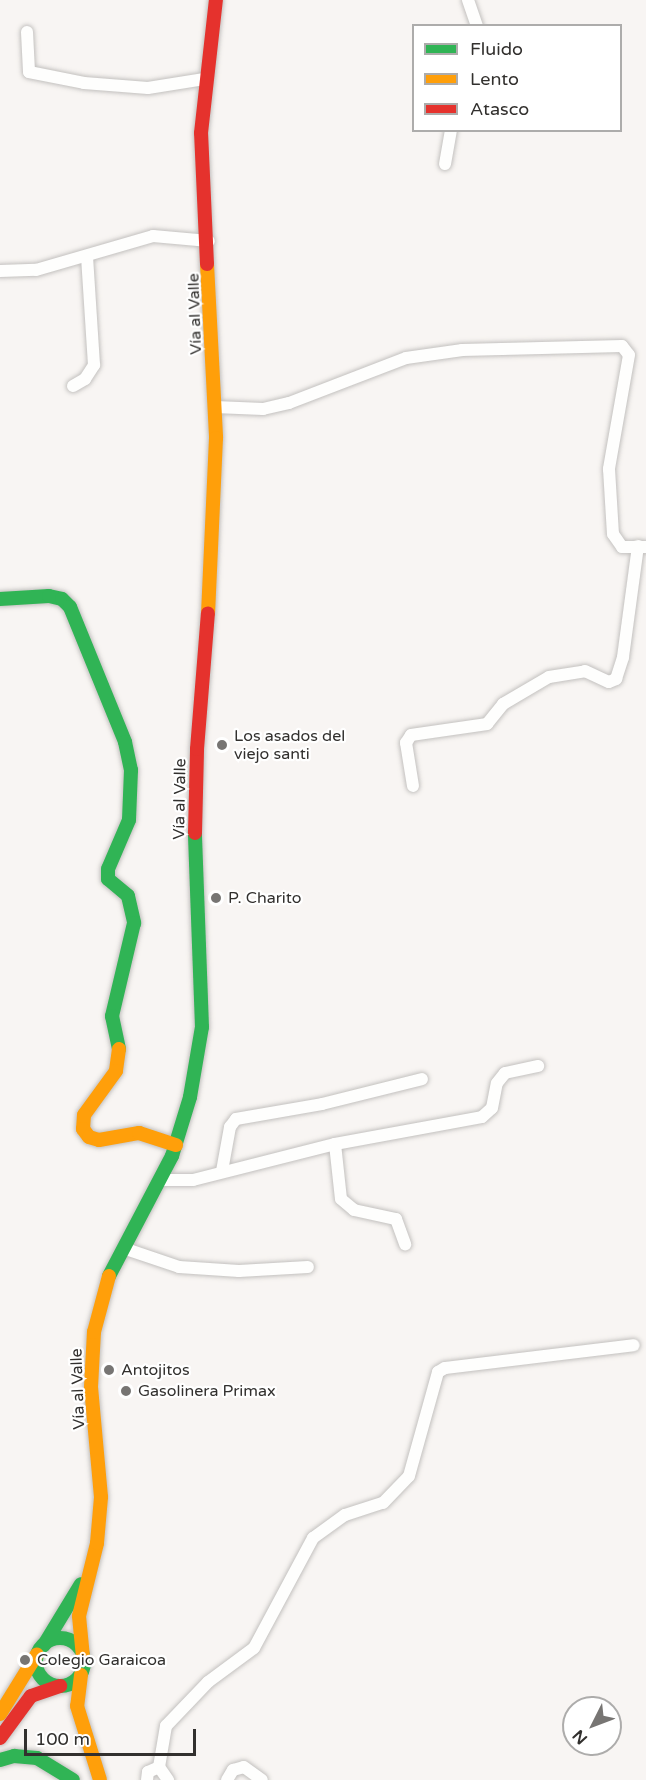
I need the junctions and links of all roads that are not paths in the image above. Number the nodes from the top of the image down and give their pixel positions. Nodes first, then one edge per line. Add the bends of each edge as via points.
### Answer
1 (216, 0) edge
2 (468, 0) edge
3 (476, 24) edge
4 (27, 32) dead end
5 (204, 79) junction
6 (451, 132) edge
7 (445, 164) dead end
8 (209, 241) junction
9 (87, 256) junction
10 (0, 271) edge
11 (73, 386) dead end
12 (215, 407) junction
13 (642, 546) edge
14 (0, 599) edge
15 (413, 786) dead end
16 (537, 1066) dead end
17 (422, 1079) dead end
18 (334, 1144) junction
19 (176, 1145) junction
20 (222, 1171) junction
21 (161, 1180) junction
22 (405, 1244) dead end
23 (123, 1248) junction
24 (308, 1268) dead end
25 (634, 1345) dead end
26 (86, 1576) junction
27 (41, 1648) junction
28 (83, 1657) junction
29 (81, 1675) junction
30 (61, 1686) junction
31 (0, 1714) edge
32 (0, 1738) edge
33 (0, 1760) edge
34 (159, 1767) junction
35 (73, 1780) edge
36 (100, 1780) edge
37 (147, 1780) edge
38 (168, 1780) edge
39 (227, 1780) edge
40 (262, 1780) edge

1 - 5 main road, Vía al Valle
2 - 3 street
4 - 5 street via 29,72 84,83 148,88
5 - 8 main road, Vía al Valle via 201,168
6 - 7 street
8 - 9 street via 153,236
8 - 12 main road, Vía al Valle
9 - 10 street via 36,270
9 - 11 street via 94,365 85,379
12 - 13 street via 263,409 289,403 406,358 622,345 629,355 614,425 610,506 613,534 619,545
12 - 19 main road, Vía al Valle via 213,554 197,749 195,833 202,1027 190,1097
13 - 15 street via 616,679 609,682 585,671 549,677 503,704 487,724 411,735 406,743
14 - 19 main road via 49,596 62,599 70,607 100,673 104,697 125,742 131,770 129,820 108,869 108,879 128,896 134,923 112,1016 120,1054 116,1071 84,1115 83,1129 99,1140 139,1133
16 - 18 street via 505,1074 497,1083 492,1108 482,1117
17 - 20 street via 322,1104 236,1119 230,1127
18 - 20 street
18 - 22 street via 341,1198 354,1210 396,1219
19 - 21 main road, Vía al Valle
20 - 21 street via 176,1182
21 - 23 main road, Vía al Valle
23 - 24 street via 180,1267 238,1271
23 - 26 main road, Vía al Valle via 104,1287 91,1360 101,1497 97,1544
25 - 34 street via 445,1368 438,1372 409,1476 383,1503 345,1515 314,1538 295,1566 269,1625 254,1648 208,1682 166,1726
26 - 27 main road
26 - 28 main road via 79,1616
27 - 28 main road via 54,1639 67,1640 77,1646
27 - 30 main road via 37,1665 42,1678
27 - 31 main road
28 - 29 main road
29 - 30 main road
29 - 36 main road via 77,1706
30 - 32 main road via 31,1696
33 - 35 main road via 14,1756 38,1758
34 - 37 street via 148,1772
34 - 38 street
39 - 40 street via 233,1770 244,1767

